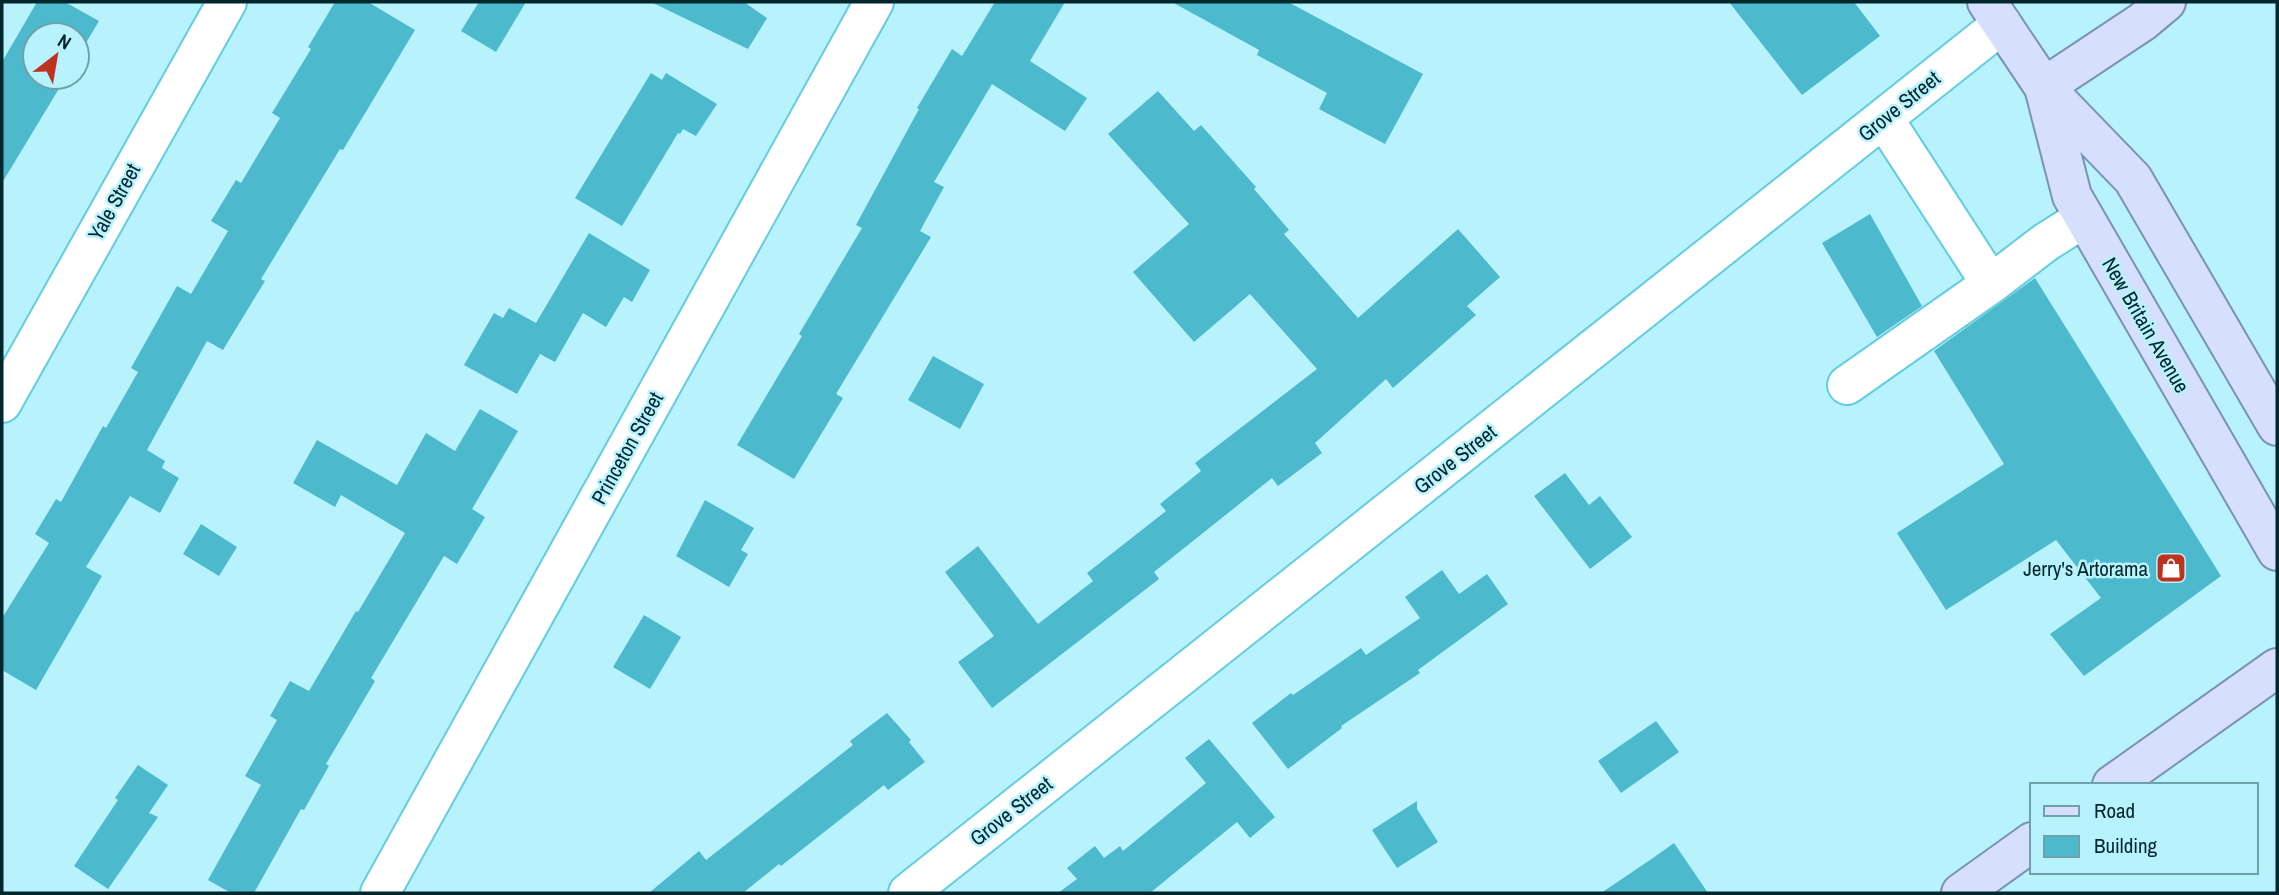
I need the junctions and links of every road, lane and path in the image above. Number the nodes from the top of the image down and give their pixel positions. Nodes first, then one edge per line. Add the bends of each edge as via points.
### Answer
1 (227, 2) edge
2 (874, 2) edge
3 (2166, 2) edge
4 (1994, 13) edge
5 (2044, 86) junction
6 (1884, 118) junction
7 (2084, 218) junction
8 (1991, 284) junction
9 (1847, 384) dead end
10 (2, 403) edge
11 (2277, 426) edge
12 (2277, 551) edge
13 (2277, 667) edge
14 (2115, 783) edge
15 (2030, 843) edge
16 (380, 893) edge
17 (908, 893) edge
18 (1961, 893) edge

1 - 10 street, Yale Street
2 - 16 street, Princeton Street
3 - 5 main road
4 - 5 main road, New Britain Avenue
4 - 6 street, Grove Street
5 - 7 main road, New Britain Avenue via 2071,196
5 - 11 main road, New Britain Avenue via 2133,178
6 - 8 street
6 - 17 street, Grove Street
7 - 8 street
7 - 12 main road, New Britain Avenue
8 - 9 street
13 - 14 main road
15 - 18 main road

